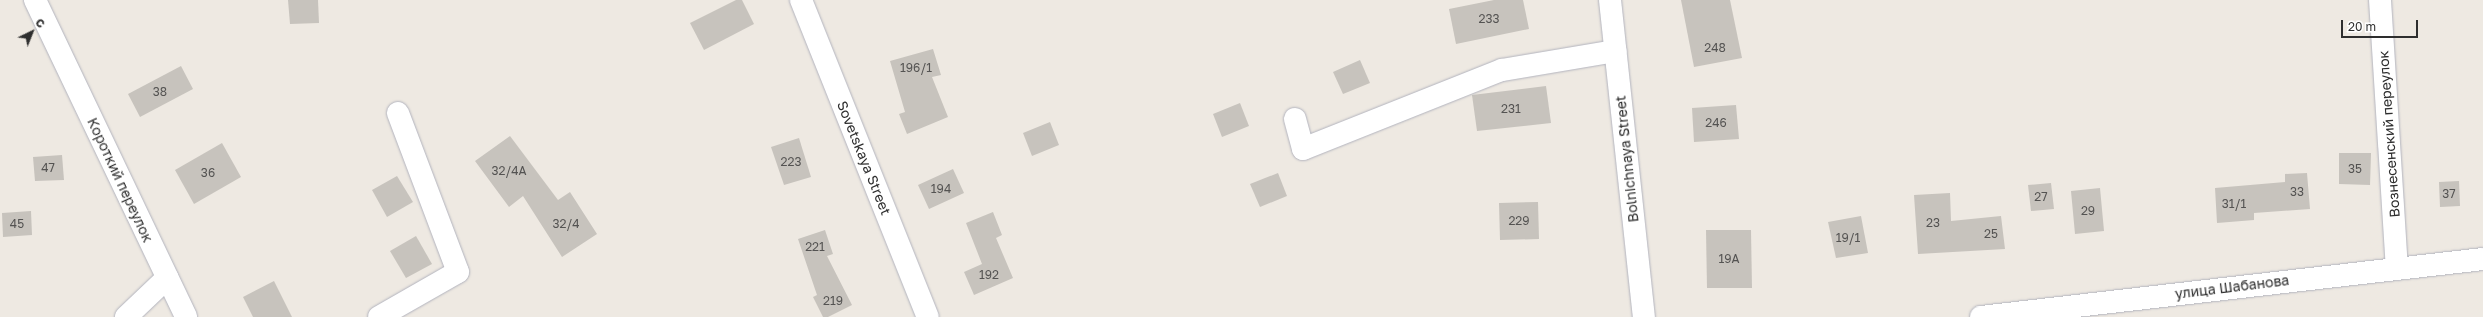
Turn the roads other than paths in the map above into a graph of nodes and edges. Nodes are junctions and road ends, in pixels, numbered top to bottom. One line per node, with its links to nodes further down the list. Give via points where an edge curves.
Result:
1 (35, 0): 10 (street, Короткий переулок)
2 (801, 0): 15 (street, Sovetskaya Street)
3 (1610, 0): 5 (street, Bolnichnaya Street)
4 (2380, 0): 9 (street, Вознесенский переулок)
5 (1615, 51): 7 (street, via 1502,70 1303,149); 16 (street, Bolnichnaya Street)
6 (398, 113): 14 (street, via 458,272)
7 (1295, 119)
8 (2483, 259): 9 (street, улица Шабанова)
9 (2397, 268): 11 (street, улица Шабанова)
10 (167, 278): 12 (street); 13 (street, Короткий переулок)
11 (2067, 312): 17 (street, улица Шабанова)
12 (126, 317)
13 (186, 317)
14 (379, 317)
15 (928, 317)
16 (1644, 317)
17 (1981, 317)

